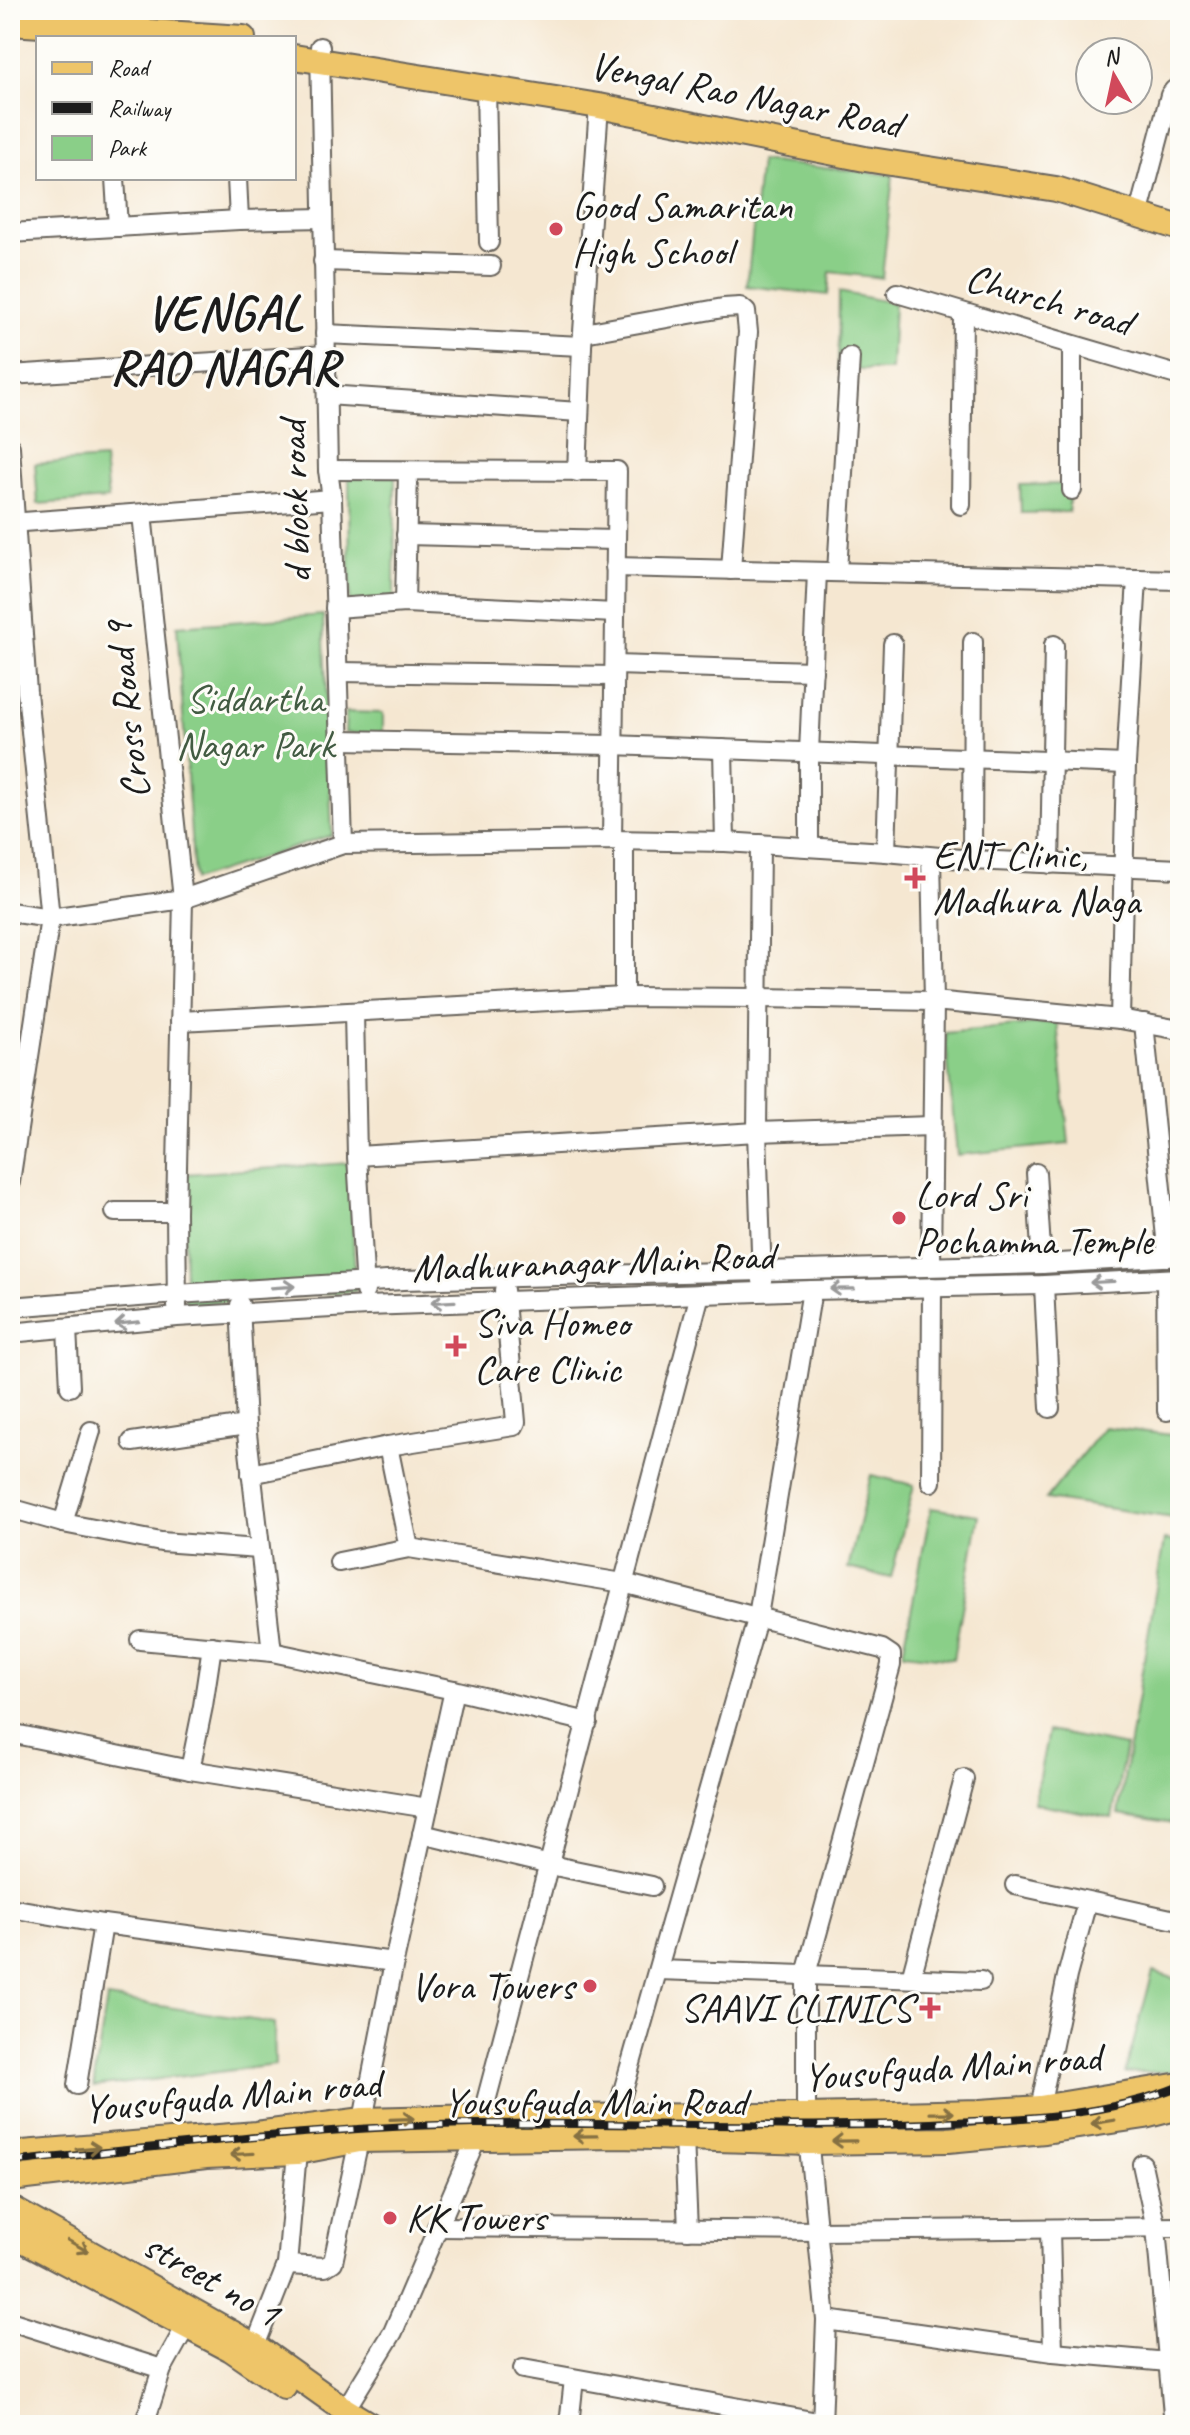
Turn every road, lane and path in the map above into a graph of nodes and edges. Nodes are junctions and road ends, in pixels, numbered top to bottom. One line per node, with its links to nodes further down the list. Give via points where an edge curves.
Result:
1 (10, 23): 3 (main road)
2 (10, 35): 4 (main road)
3 (212, 36)
4 (36, 37)
5 (296, 45): 6 (main road, Vengal Rao Nagar Road)
6 (320, 54): 7 (main road, Vengal Rao Nagar Road); 8 (main road, Vengal Rao Nagar Road); 10 (main road, Vengal Rao Nagar Road); 16 (street, d block road)
7 (296, 57)
8 (486, 86): 10 (main road, Vengal Rao Nagar Road); 21 (street)
9 (1180, 87): 14 (street, via 1170,95)
10 (567, 94): 11 (main road, Vengal Rao Nagar Road)
11 (612, 104): 14 (main road, Vengal Rao Nagar Road); 27 (street)
12 (115, 180): 18 (street)
13 (237, 180): 17 (street)
14 (1140, 209): 15 (main road, Vengal Rao Nagar Road); 19 (main road, Vengal Rao Nagar Road)
15 (1180, 213)
16 (323, 218): 17 (street); 22 (street, d block road)
17 (239, 220): 18 (street)
18 (118, 227): 20 (street)
19 (1180, 228)
20 (10, 233)
21 (489, 242)
22 (323, 261): 23 (street); 26 (street, d block road)
23 (491, 266)
24 (897, 293): 25 (street, Church road)
25 (963, 313): 28 (street, Church road); 41 (street)
26 (325, 334): 27 (street); 29 (street, d block road)
27 (583, 339): 34 (street); 47 (street, via 723,308 746,312)
28 (1072, 346): 32 (street, Church road); 39 (street)
29 (325, 355): 31 (street); 33 (street, d block road)
30 (850, 357): 49 (street)
31 (10, 375)
32 (1180, 376)
33 (327, 395): 34 (street); 36 (street, d block road)
34 (579, 412): 38 (street)
35 (10, 447): 43 (street)
36 (328, 470): 37 (street); 40 (street, d block road)
37 (408, 471): 38 (street); 44 (street)
38 (577, 472): 45 (street, via 617,471)
39 (1072, 490)
40 (332, 499): 42 (street); 53 (street, d block road)
41 (961, 505)
42 (142, 514): 43 (street); 81 (street, Cross Road 9)
43 (13, 523): 61 (street)
44 (406, 535): 45 (street); 52 (street)
45 (615, 540): 46 (street)
46 (615, 567): 47 (street); 54 (street)
47 (731, 570): 48 (street)
48 (817, 572): 49 (street); 59 (street)
49 (837, 572): 50 (street)
50 (1137, 579): 51 (street); 69 (street)
51 (1180, 580)
52 (405, 603): 53 (street); 54 (street)
53 (335, 608): 60 (street, d block road)
54 (615, 613): 58 (street)
55 (973, 642): 67 (street)
56 (893, 644): 66 (street)
57 (1054, 645): 68 (street)
58 (614, 670): 59 (street); 60 (street); 63 (street)
59 (813, 671): 65 (street)
60 (338, 672): 62 (street, d block road)
61 (19, 693): 83 (street)
62 (340, 740): 63 (street); 72 (street, d block road)
63 (612, 745): 64 (street); 70 (street)
64 (723, 749): 65 (street); 71 (street)
65 (809, 752): 66 (street); 74 (street)
66 (891, 754): 67 (street); 75 (street)
67 (973, 758): 68 (street); 77 (street)
68 (1051, 761): 69 (street); 78 (street)
69 (1126, 764): 79 (street)
70 (618, 841): 71 (street); 72 (street); 84 (street)
71 (725, 842): 73 (street)
72 (343, 844): 81 (street)
73 (760, 844): 74 (street); 85 (street)
74 (809, 847): 75 (street)
75 (886, 852): 76 (street)
76 (931, 857): 77 (street); 86 (street)
77 (972, 860): 78 (street)
78 (1050, 864): 79 (street)
79 (1125, 867): 80 (street); 88 (street)
80 (1180, 869)
81 (183, 899): 83 (street); 89 (street, Cross Road 9)
82 (10, 912): 83 (street)
83 (50, 918): 96 (street)
84 (624, 997): 85 (street); 87 (street)
85 (759, 998): 86 (street); 93 (street)
86 (934, 1001): 88 (street); 92 (street)
87 (354, 1012): 89 (street); 94 (street)
88 (1120, 1019): 90 (street)
89 (180, 1021): 98 (street, Cross Road 9)
90 (1144, 1023): 91 (street); 99 (street)
91 (1180, 1030)
92 (931, 1126): 93 (street); 101 (street)
93 (757, 1132): 94 (street); 102 (street)
94 (357, 1156): 105 (street)
95 (1036, 1173): 100 (street)
96 (10, 1182)
97 (115, 1212): 98 (street)
98 (176, 1212): 111 (street, Cross Road 9)
99 (1174, 1257): 100 (street, Madhuranagar Main Road)
100 (1042, 1264): 101 (street, Madhuranagar Main Road)
101 (931, 1266): 102 (street, Madhuranagar Main Road)
102 (762, 1270): 103 (street, Madhuranagar Main Road); 110 (street)
103 (504, 1277): 105 (street, Madhuranagar Main Road); 113 (street)
104 (1173, 1278): 106 (street, Madhuranagar Main Road, one-way to 106); 122 (street)
105 (365, 1282): 108 (street, Madhuranagar Main Road, one-way to 105); 114 (street)
106 (1044, 1285): 107 (street, Madhuranagar Main Road); 121 (street)
107 (932, 1287): 109 (street, Madhuranagar Main Road, one-way to 109); 128 (street)
108 (241, 1290): 111 (street, Madhuranagar Main Road); 116 (street)
109 (812, 1290): 110 (street, Madhuranagar Main Road); 135 (street)
110 (762, 1293): 112 (street, Madhuranagar Main Road)
111 (177, 1294): 115 (street, Madhuranagar Main Road); 117 (street, Cross Road 9)
112 (700, 1294): 113 (street, Madhuranagar Main Road); 134 (street)
113 (505, 1299): 114 (street, Madhuranagar Main Road, one-way to 114); 126 (street, via 514,1426)
114 (367, 1306): 116 (street, Madhuranagar Main Road)
115 (10, 1307)
116 (239, 1313): 117 (street, Madhuranagar Main Road); 123 (street)
117 (177, 1317): 118 (street, Madhuranagar Main Road, one-way to 118)
118 (67, 1329): 119 (street, Madhuranagar Main Road); 120 (street)
119 (10, 1333)
120 (70, 1387)
121 (1050, 1408)
122 (1167, 1411)
123 (246, 1425): 125 (street); 127 (street)
124 (91, 1431): 130 (street)
125 (132, 1442)
126 (388, 1446): 127 (street); 131 (street)
127 (251, 1474): 132 (street)
128 (931, 1482)
129 (10, 1508): 130 (street)
130 (63, 1523): 132 (street, via 161,1542)
131 (409, 1548): 133 (street); 134 (street)
132 (259, 1549): 138 (street)
133 (339, 1562)
134 (623, 1583): 135 (street); 140 (street)
135 (758, 1616): 154 (street); 155 (street, via 891,1655)
136 (140, 1640): 137 (street)
137 (212, 1646): 138 (street); 142 (street)
138 (272, 1652): 139 (street)
139 (454, 1690): 140 (street); 144 (street)
140 (588, 1722): 146 (street)
141 (10, 1733): 142 (street)
142 (190, 1770): 144 (street)
143 (964, 1779): 156 (street)
144 (428, 1808): 145 (street)
145 (422, 1834): 146 (street); 153 (street)
146 (550, 1865): 148 (street); 164 (street)
147 (1015, 1885): 149 (street)
148 (652, 1886)
149 (1087, 1902): 151 (street); 161 (street)
150 (10, 1908): 152 (street)
151 (1180, 1921)
152 (103, 1924): 153 (street); 158 (street)
153 (394, 1962): 165 (street)
154 (658, 1970): 155 (street); 162 (street)
155 (806, 1974): 156 (street); 163 (street)
156 (911, 1978): 157 (street)
157 (981, 1981)
158 (77, 2085)
159 (1180, 2085): 161 (main road, Yousufguda Main road)
160 (1180, 2107): 167 (main road, Yousufguda Main Road, one-way to 167, via 948,2140)
161 (1040, 2108): 163 (main road, Yousufguda Main road, one-way to 161)
162 (616, 2116): 163 (main road, Yousufguda Main road); 164 (main road, Yousufguda Main road)
163 (806, 2116): 167 (street)
164 (478, 2128): 165 (main road, Yousufguda Main Road); 166 (main road, Yousufguda Main Road, one-way to 164); 173 (street)
165 (361, 2130): 168 (main road, Yousufguda Main Road); 169 (main road, Yousufguda Main road, one-way to 165); 180 (street, via 333,2262 325,2267)
166 (684, 2138): 167 (main road, Yousufguda Main Road); 177 (street)
167 (809, 2142): 178 (street)
168 (297, 2152): 171 (main road, Yousufguda Main Road, one-way to 171, via 206,2156); 180 (street)
169 (10, 2154)
170 (1142, 2164): 175 (street)
171 (10, 2179)
172 (10, 2208): 184 (main road, street no 1, one-way to 184)
173 (437, 2227): 177 (street); 191 (street, via 393,2332)
174 (1180, 2227): 175 (street)
175 (1156, 2228): 176 (street); 187 (street)
176 (1050, 2229): 178 (street); 186 (street)
177 (688, 2230): 178 (street)
178 (817, 2231): 181 (street)
179 (10, 2233): 183 (main road, street no 1)
180 (287, 2265): 185 (street)
181 (826, 2320): 186 (street); 192 (street)
182 (10, 2321): 188 (street)
183 (186, 2326): 184 (main road, street no 1); 188 (street)
184 (214, 2332): 185 (main road, street no 1); 191 (main road, street no 1, via 230,2349)
185 (255, 2346): 191 (main road, street no 1)
186 (1053, 2352): 187 (street)
187 (1174, 2363): 196 (street)
188 (162, 2369): 193 (street)
189 (523, 2369): 190 (street)
190 (574, 2379): 192 (street); 195 (street)
191 (341, 2421): 194 (main road, street no 1)
192 (822, 2424)
193 (144, 2425)
194 (370, 2425)
195 (569, 2425)
196 (1174, 2425)

